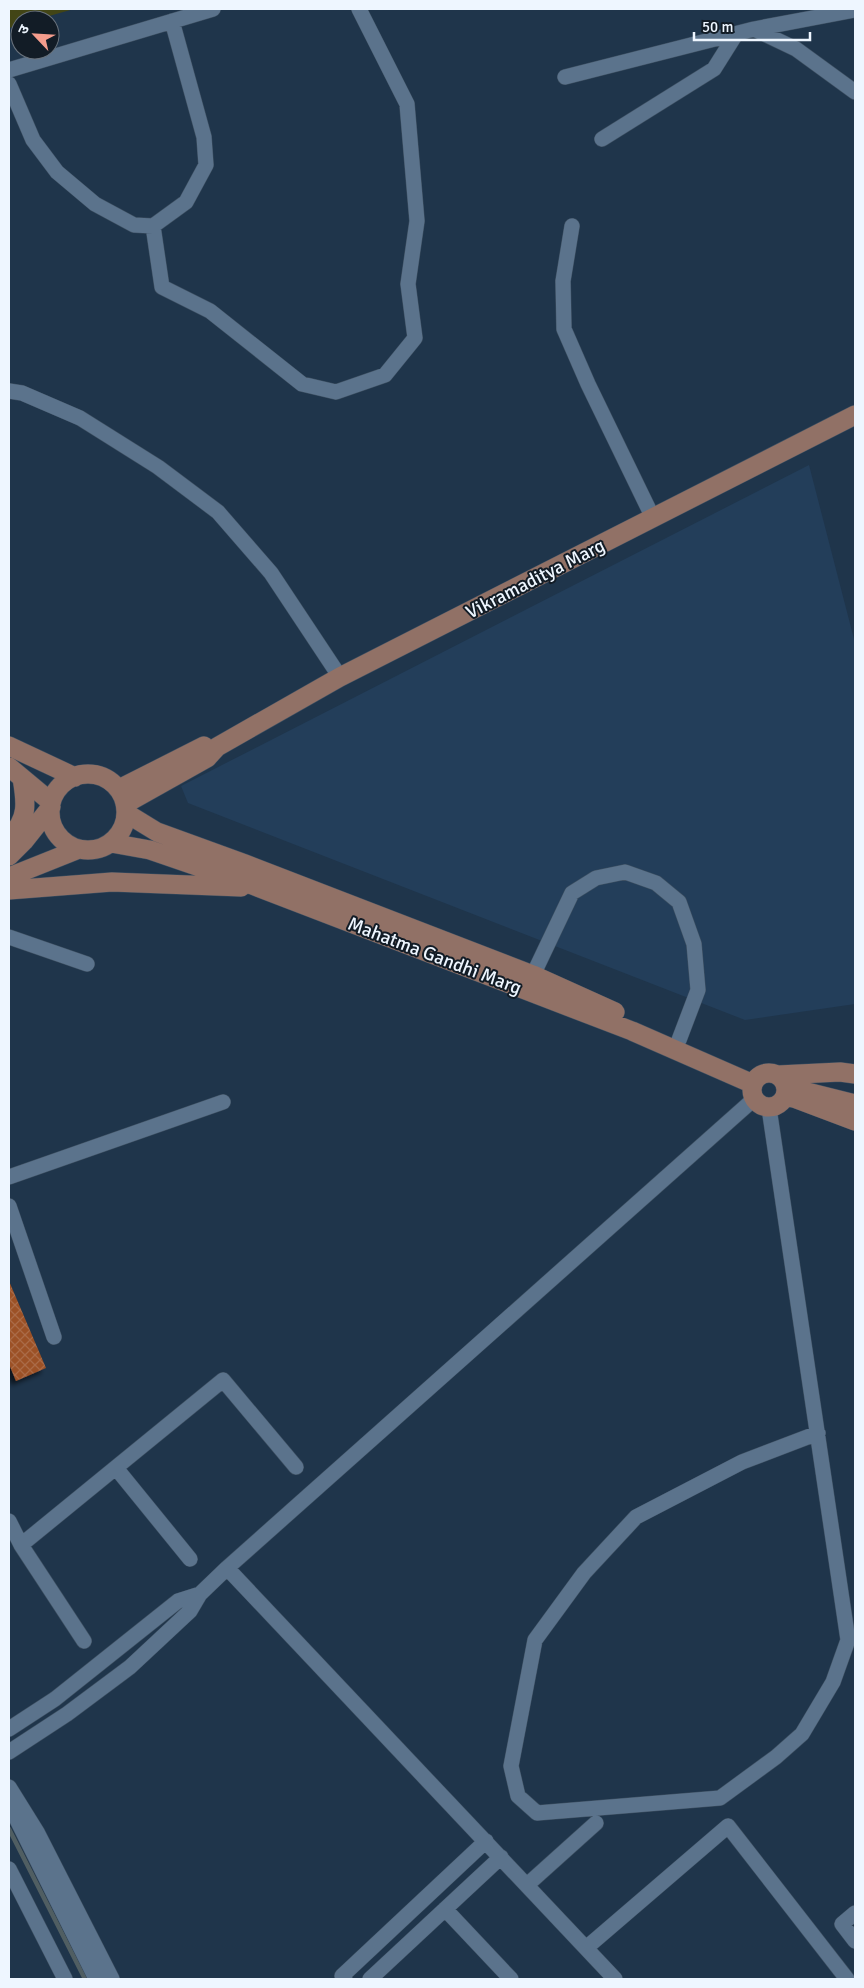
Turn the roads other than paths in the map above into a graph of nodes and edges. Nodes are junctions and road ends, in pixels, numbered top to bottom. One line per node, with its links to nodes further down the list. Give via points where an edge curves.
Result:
1 (213, 9): 4 (street)
2 (360, 9): 12 (street, via 407,104 417,221 408,284 415,338 385,375 336,392 302,384 210,311 162,288)
3 (855, 10): 5 (street)
4 (172, 21): 7 (street); 12 (street, via 204,137 206,165 186,202)
5 (754, 29): 6 (street); 10 (street, via 796,49)
6 (736, 34): 8 (street); 11 (street, via 714,69)
7 (9, 70)
8 (565, 77)
9 (9, 84): 12 (street, via 33,140 57,172 94,204 134,225)
10 (855, 92)
11 (602, 139)
12 (153, 226)
13 (572, 226): 16 (street, via 563,281 564,329)
14 (9, 391): 17 (street, via 22,393 80,418 158,467 218,512 271,573)
15 (855, 415): 16 (main road, Vikramaditya Marg)
16 (653, 518): 17 (main road, Vikramaditya Marg)
17 (340, 677): 21 (main road, Vikramaditya Marg, via 217,747 204,746)
18 (9, 746): 20 (main road)
19 (15, 772): 22 (main road); 23 (main road, via 26,802 23,820)
20 (75, 777): 21 (main road, via 97,774 111,781); 22 (main road, via 58,789)
21 (123, 802): 24 (main road, via 125,822); 32 (main road, Mahatma Gandhi Marg, via 157,832)
22 (51, 805): 25 (main road, via 50,817 56,833); 26 (main road)
23 (9, 837)
24 (111, 843): 25 (main road, via 94,850); 28 (main road, Mahatma Gandhi Marg, via 150,850)
25 (80, 849): 27 (main road)
26 (9, 856)
27 (9, 877)
28 (252, 885): 29 (main road, via 237,888 112,882); 37 (main road, Mahatma Gandhi Marg, via 632,1030)
29 (9, 890)
30 (9, 937): 31 (street)
31 (87, 964)
32 (533, 975): 33 (main road, Mahatma Gandhi Marg); 33 (street, via 572,893 596,878 625,872 656,883 679,902 694,944 698,990)
33 (679, 1040): 37 (main road, Mahatma Gandhi Marg)
34 (855, 1059): 35 (main road)
35 (848, 1073): 36 (main road)
36 (783, 1086): 37 (main road, via 767,1073); 37 (main road, via 780,1104); 39 (main road); 40 (main road)
37 (758, 1092): 44 (street); 50 (street)
38 (223, 1102): 41 (street)
39 (855, 1104)
40 (855, 1121)
41 (9, 1177)
42 (9, 1206): 43 (street)
43 (54, 1337)
44 (818, 1434): 53 (street); 53 (street, via 742,1462 636,1518 584,1573 534,1640 511,1766 518,1796 538,1813 720,1798 802,1734)
45 (296, 1467): 46 (street, via 223,1380)
46 (116, 1468): 48 (street); 49 (street)
47 (9, 1521): 48 (street)
48 (21, 1545): 52 (street)
49 (190, 1559)
50 (227, 1568): 51 (street); 61 (street)
51 (200, 1594): 54 (street, via 178,1601); 55 (street, via 190,1611 130,1666)
52 (84, 1641)
53 (852, 1645)
54 (55, 1699): 55 (street); 56 (street)
55 (67, 1714): 57 (street)
56 (9, 1729)
57 (9, 1752)
58 (9, 1787): 71 (street, via 37,1832)
59 (9, 1804): 70 (street)
60 (596, 1823): 64 (street)
61 (486, 1840): 62 (street); 72 (street, via 342,1976)
62 (501, 1857): 64 (street); 65 (street)
63 (9, 1869): 69 (street)
64 (527, 1885): 68 (street)
65 (445, 1909): 73 (street); 74 (street)
66 (855, 1913): 67 (street, via 842,1924)
67 (855, 1941)
68 (586, 1948): 75 (street); 76 (street, via 728,1826)
69 (65, 1979)
70 (96, 1979)
71 (112, 1979)
72 (345, 1979)
73 (370, 1979)
74 (511, 1979)
75 (615, 1979)
76 (847, 1979)

